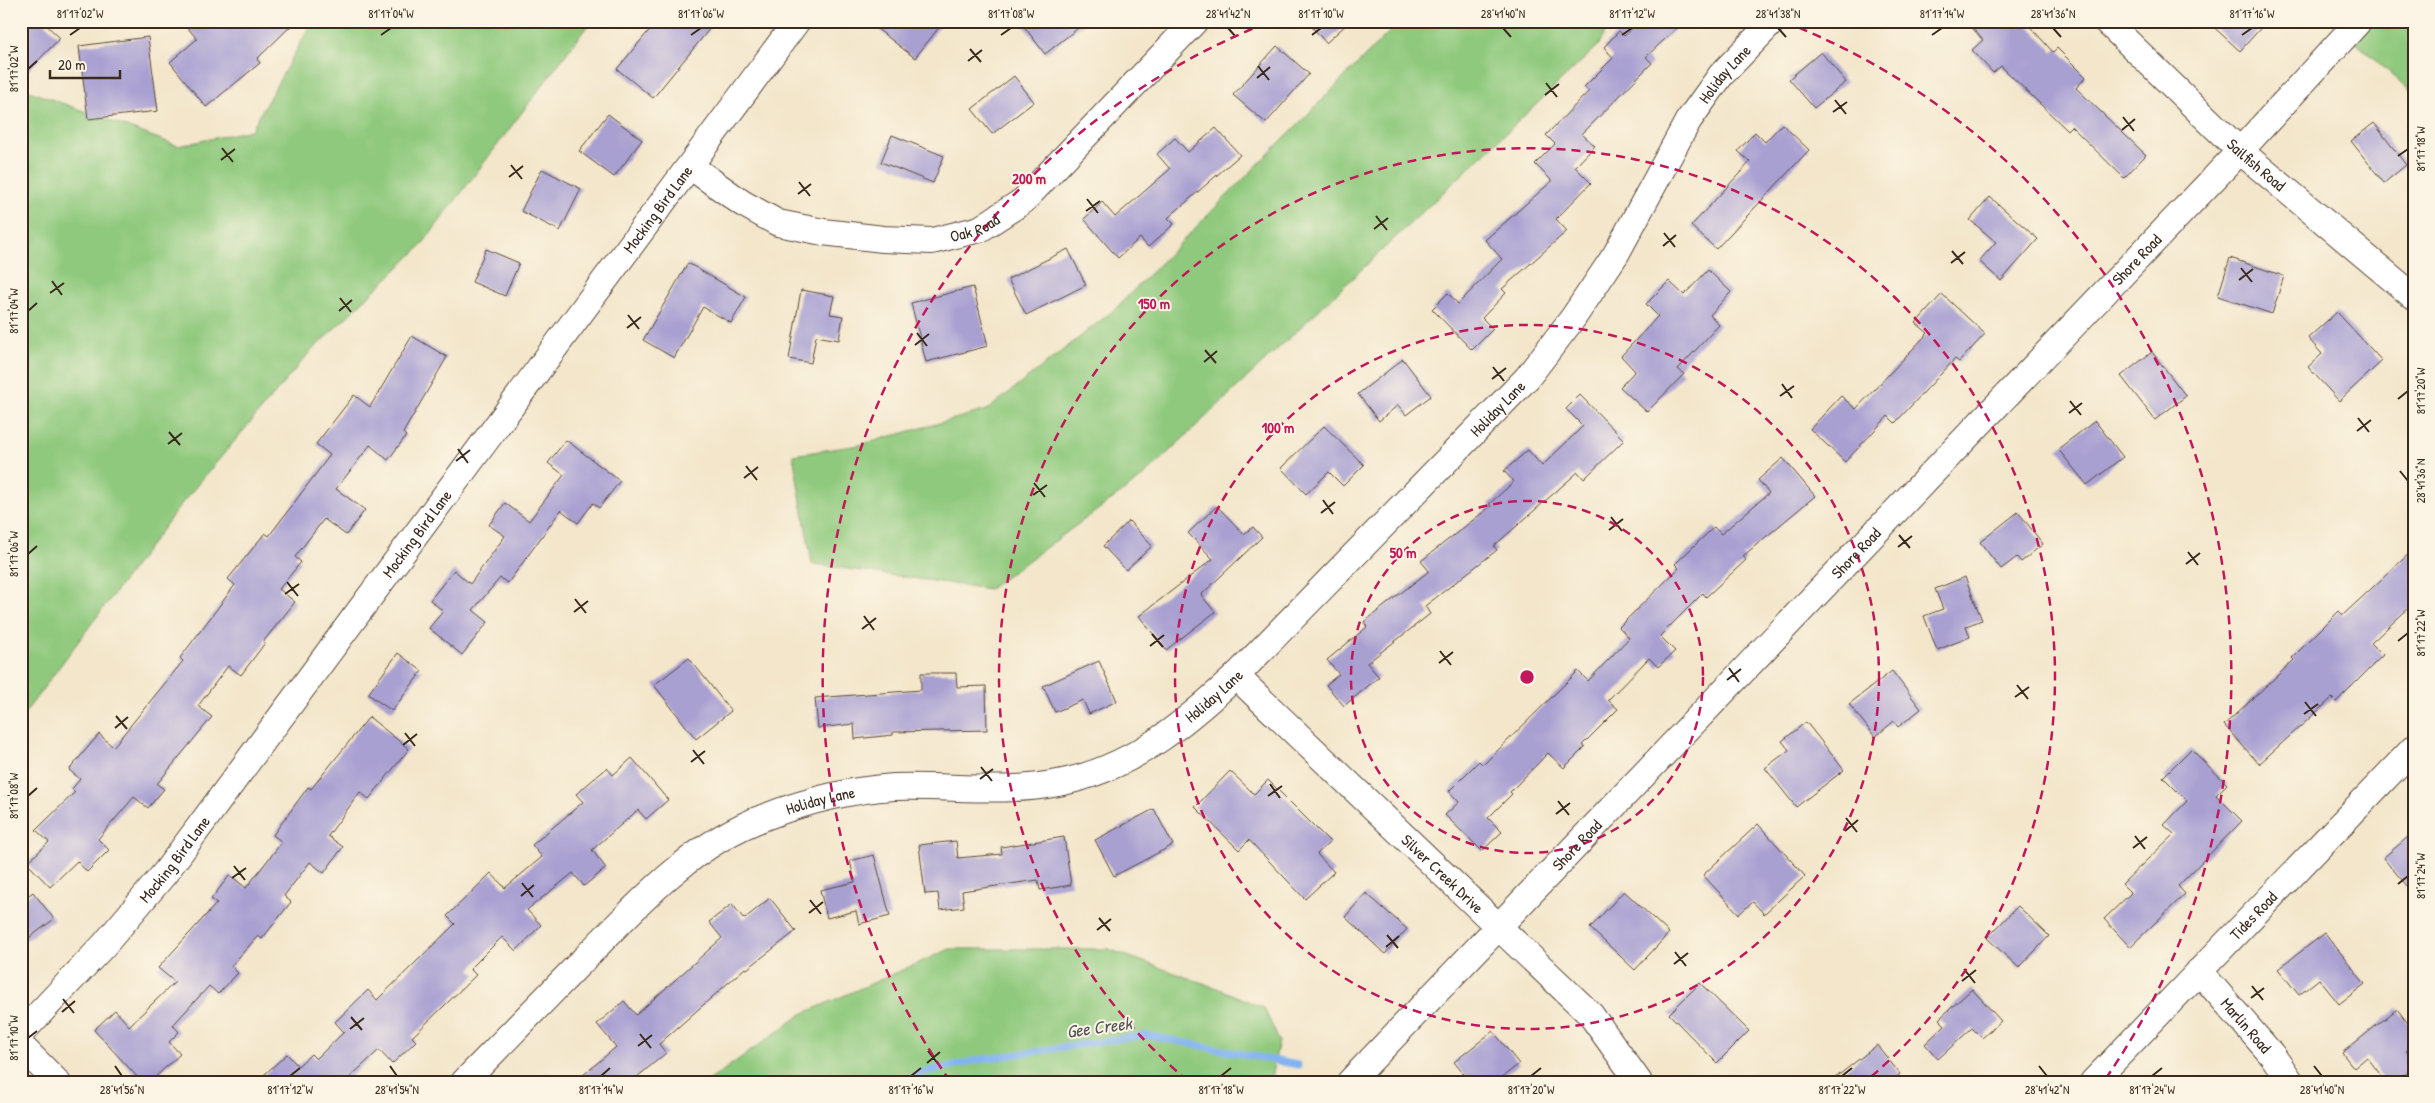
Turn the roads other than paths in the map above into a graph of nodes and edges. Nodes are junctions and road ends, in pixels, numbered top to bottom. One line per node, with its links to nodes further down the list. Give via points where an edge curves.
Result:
1 (797, 21): 7 (street, Mocking Bird Lane)
2 (1195, 21): 7 (street, Oak Road, via 1023,202 980,229 932,241 823,232 778,223 742,203)
3 (1773, 21): 9 (street, Holiday Lane, via 1722,75 1688,121 1616,254 1527,378)
4 (2106, 21): 6 (street, Sailfish Road)
5 (2359, 21): 6 (street, Shore Road)
6 (2240, 151): 8 (street, Sailfish Road); 11 (street, Shore Road)
7 (690, 166): 13 (street, Mocking Bird Lane, via 165,873 104,945)
8 (2414, 297)
9 (1236, 676): 11 (street, Silver Creek Drive); 16 (street, Holiday Lane, via 1190,719 1151,746 1101,770 1059,783 1020,788 893,788 822,798 762,818 712,844 653,888)
10 (2414, 748): 12 (street, Tides Road)
11 (1498, 926): 17 (street, Shore Road); 18 (street, Silver Creek Drive, via 1591,1015)
12 (2199, 971): 19 (street, Tides Road); 20 (street, Marlin Road, via 2272,1055)
13 (21, 1033)
14 (21, 1046): 15 (street)
15 (57, 1082)
16 (464, 1082)
17 (1350, 1082)
18 (1639, 1082)
19 (2093, 1082)
20 (2291, 1082)

